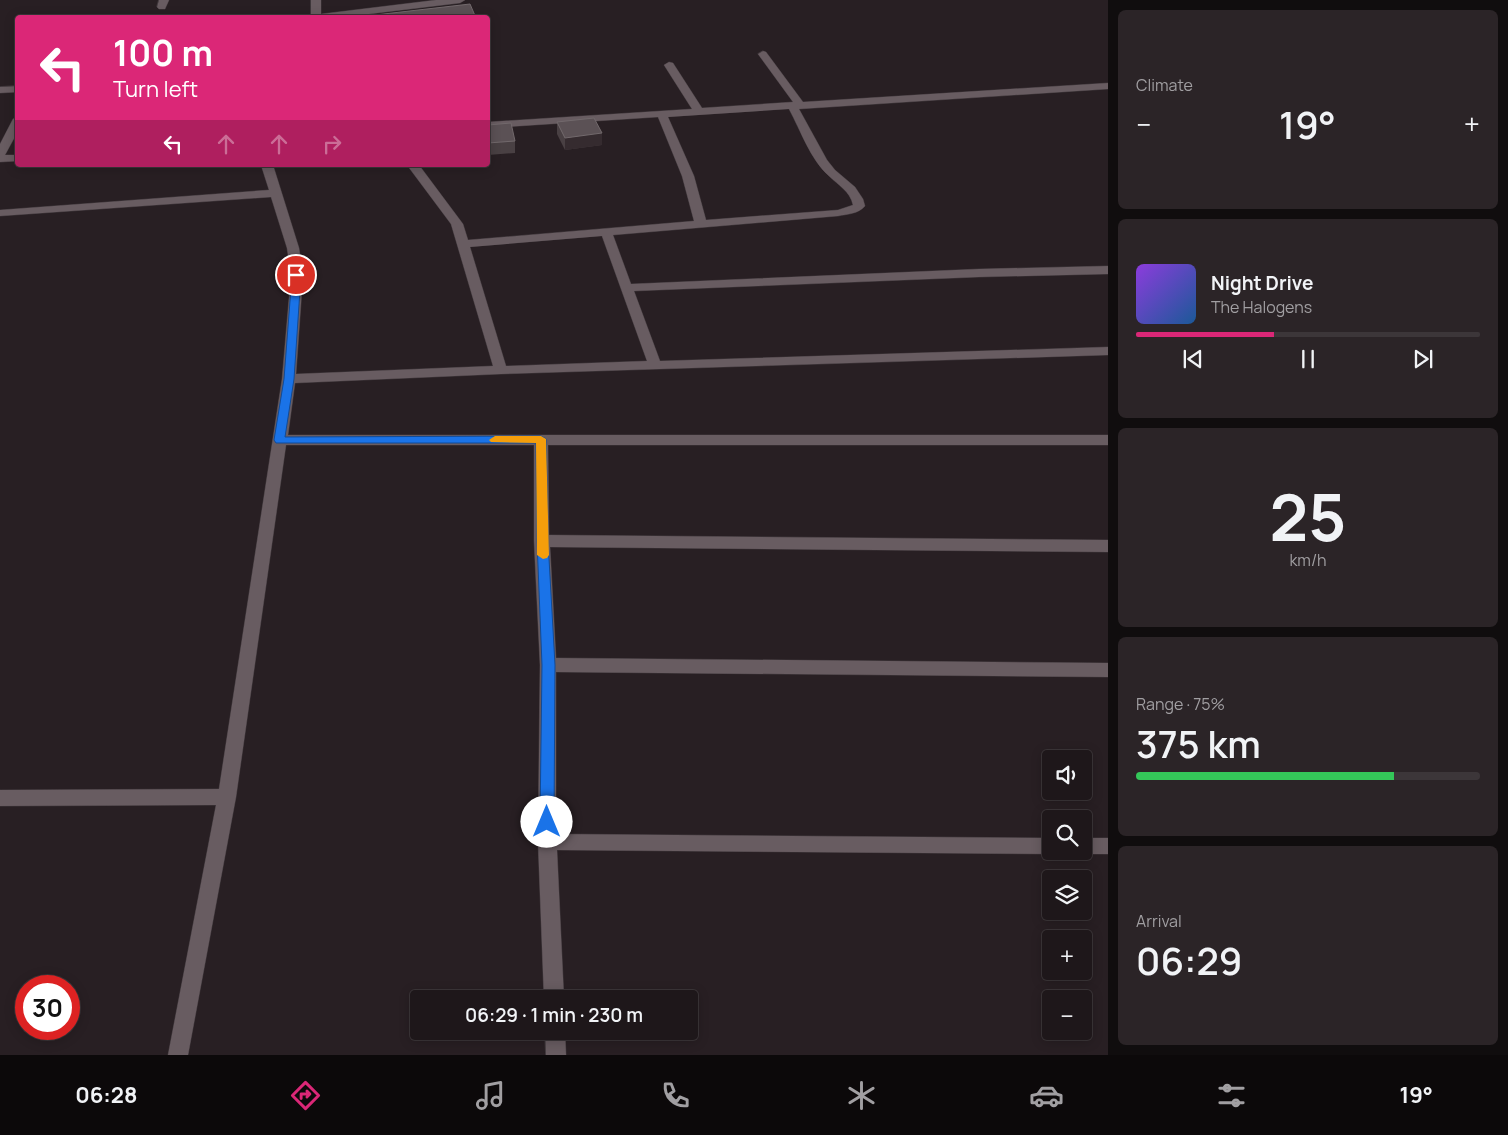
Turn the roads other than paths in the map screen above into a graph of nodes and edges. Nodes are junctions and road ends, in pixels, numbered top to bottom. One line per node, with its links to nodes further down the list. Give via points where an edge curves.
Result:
1 (316, 0): 4 (street)
2 (460, 0): 3 (street)
3 (434, 1): 5 (street)
4 (316, 15)
5 (331, 15)
6 (763, 54): 11 (street)
7 (669, 65): 12 (street)
8 (1108, 86): 11 (street)
9 (15, 89): 10 (street)
10 (0, 90)
11 (796, 105): 12 (street); 23 (street, via 826,167 849,187 859,206 838,213)
12 (698, 111): 13 (street)
13 (661, 113): 15 (street); 23 (street, via 688,176)
14 (15, 125): 16 (street)
15 (490, 125)
16 (0, 155)
17 (15, 158): 18 (street)
18 (0, 159)
19 (268, 167): 21 (street)
20 (414, 167): 25 (street, via 457,224)
21 (277, 193): 22 (street); 31 (street, via 293,248 296,275)
22 (0, 213)
23 (701, 224): 24 (street)
24 (606, 232): 25 (street); 27 (street)
25 (464, 244): 30 (street)
26 (1108, 270): 27 (street)
27 (626, 288): 29 (street)
28 (1108, 351): 29 (street)
29 (655, 364): 30 (street)
30 (501, 370): 31 (street)
31 (289, 379): 33 (street)
32 (541, 439): 33 (street); 34 (street); 35 (street)
33 (280, 440): 39 (street)
34 (1108, 440)
35 (542, 541): 36 (street); 37 (street)
36 (1108, 546)
37 (548, 665): 38 (street); 41 (street)
38 (1108, 670)
39 (227, 797): 40 (street); 47 (street)
40 (0, 798)
41 (547, 842): 42 (street); 45 (street)
42 (1042, 846)
43 (1092, 846): 44 (street)
44 (1108, 846)
45 (554, 990)
46 (555, 1040): 48 (street)
47 (178, 1055)
48 (556, 1055)

